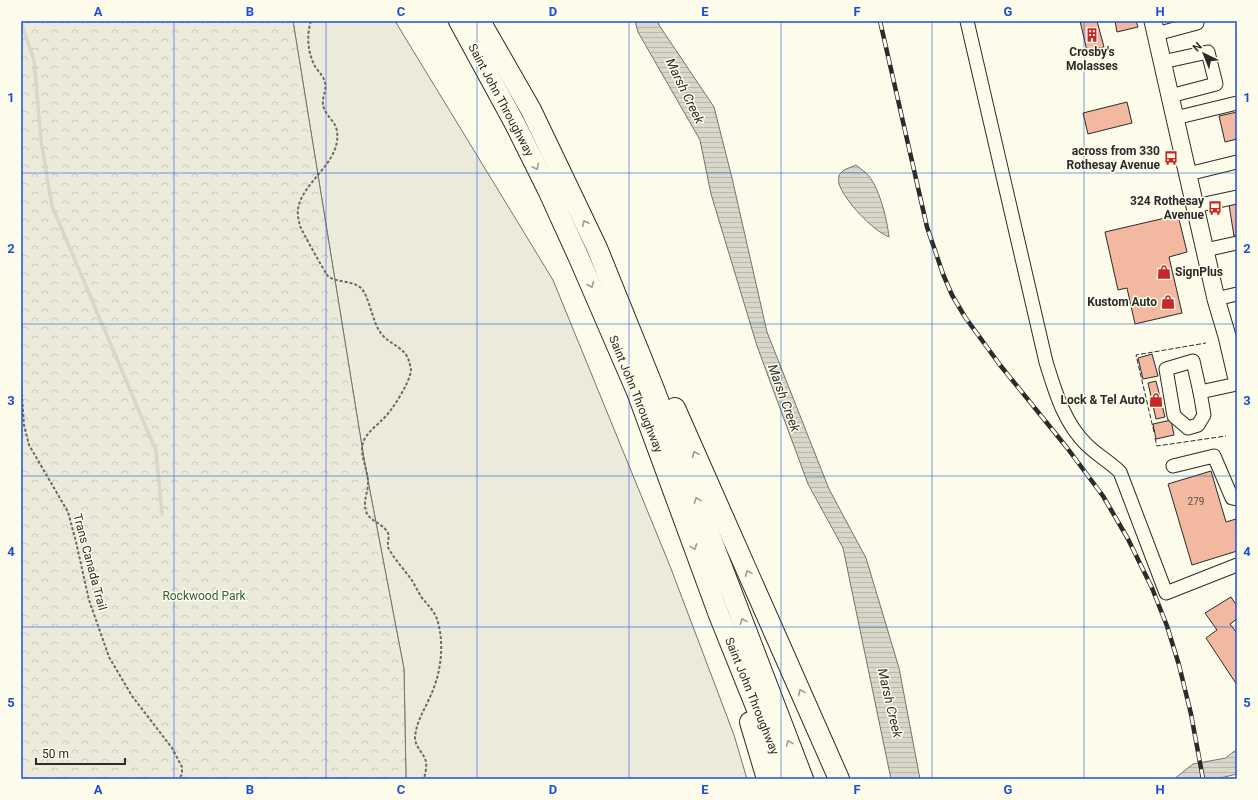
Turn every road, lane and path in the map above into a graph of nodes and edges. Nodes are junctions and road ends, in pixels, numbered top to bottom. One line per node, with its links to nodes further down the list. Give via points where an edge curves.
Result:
1 (311, 21): 31 (path, via 308,40 310,53 324,78 326,85 322,104 334,123 337,134 334,149 324,170 306,190 300,202 300,226 328,276 358,285 364,291 378,329 383,337 399,347 408,358 411,370 403,392 384,419 373,428 361,449 368,482 366,513 371,520 387,530 388,546 430,606 437,618 440,633 441,655 437,677 420,716 415,739 426,762)
2 (459, 21): 29 (highway, Saint John Throughway, one-way to 29, via 548,190 579,258 637,392)
3 (480, 21): 16 (highway, Saint John Throughway, one-way to 3, via 531,110)
4 (967, 21): 28 (lane, via 1046,362 1061,406 1073,429 1088,447 1120,472 1166,593)
5 (1196, 21): 6 (lane, via 1197,23)
6 (1154, 28): 7 (main road)
7 (1162, 62): 8 (main road); 8 (lane, via 1208,52 1216,84)
8 (1170, 96): 10 (main road)
9 (1237, 103): 10 (lane)
10 (1175, 118): 12 (main road)
11 (1237, 162): 12 (lane)
12 (1188, 174): 14 (main road)
13 (1237, 197): 14 (lane)
14 (1195, 206): 18 (main road)
15 (1237, 243): 18 (lane)
16 (597, 248): 34 (highway, Saint John Throughway, one-way to 16, via 652,384); 35 (highway, one-way to 16, via 662,379)
17 (1237, 252): 18 (lane)
18 (1206, 254): 20 (main road)
19 (1237, 294): 20 (lane)
20 (1216, 299): 21 (main road)
21 (1232, 336): 22 (main road)
22 (1237, 379)
23 (21, 384): 30 (path, Trans Canada Trail, via 24,425 29,445 68,512 89,600 109,657 132,696 172,748 182,767)
24 (1237, 384): 25 (lane)
25 (1200, 392): 25 (lane, via 1193,361 1166,369 1174,416 1188,428 1198,425 1204,415)
26 (1173, 466): 27 (lane, via 1214,456 1232,498)
27 (1237, 499)
28 (1237, 565)
29 (719, 615): 32 (highway); 33 (highway, Saint John Throughway)
30 (179, 779)
31 (424, 779)
32 (767, 779)
33 (785, 779)
34 (803, 779)
35 (839, 779)

